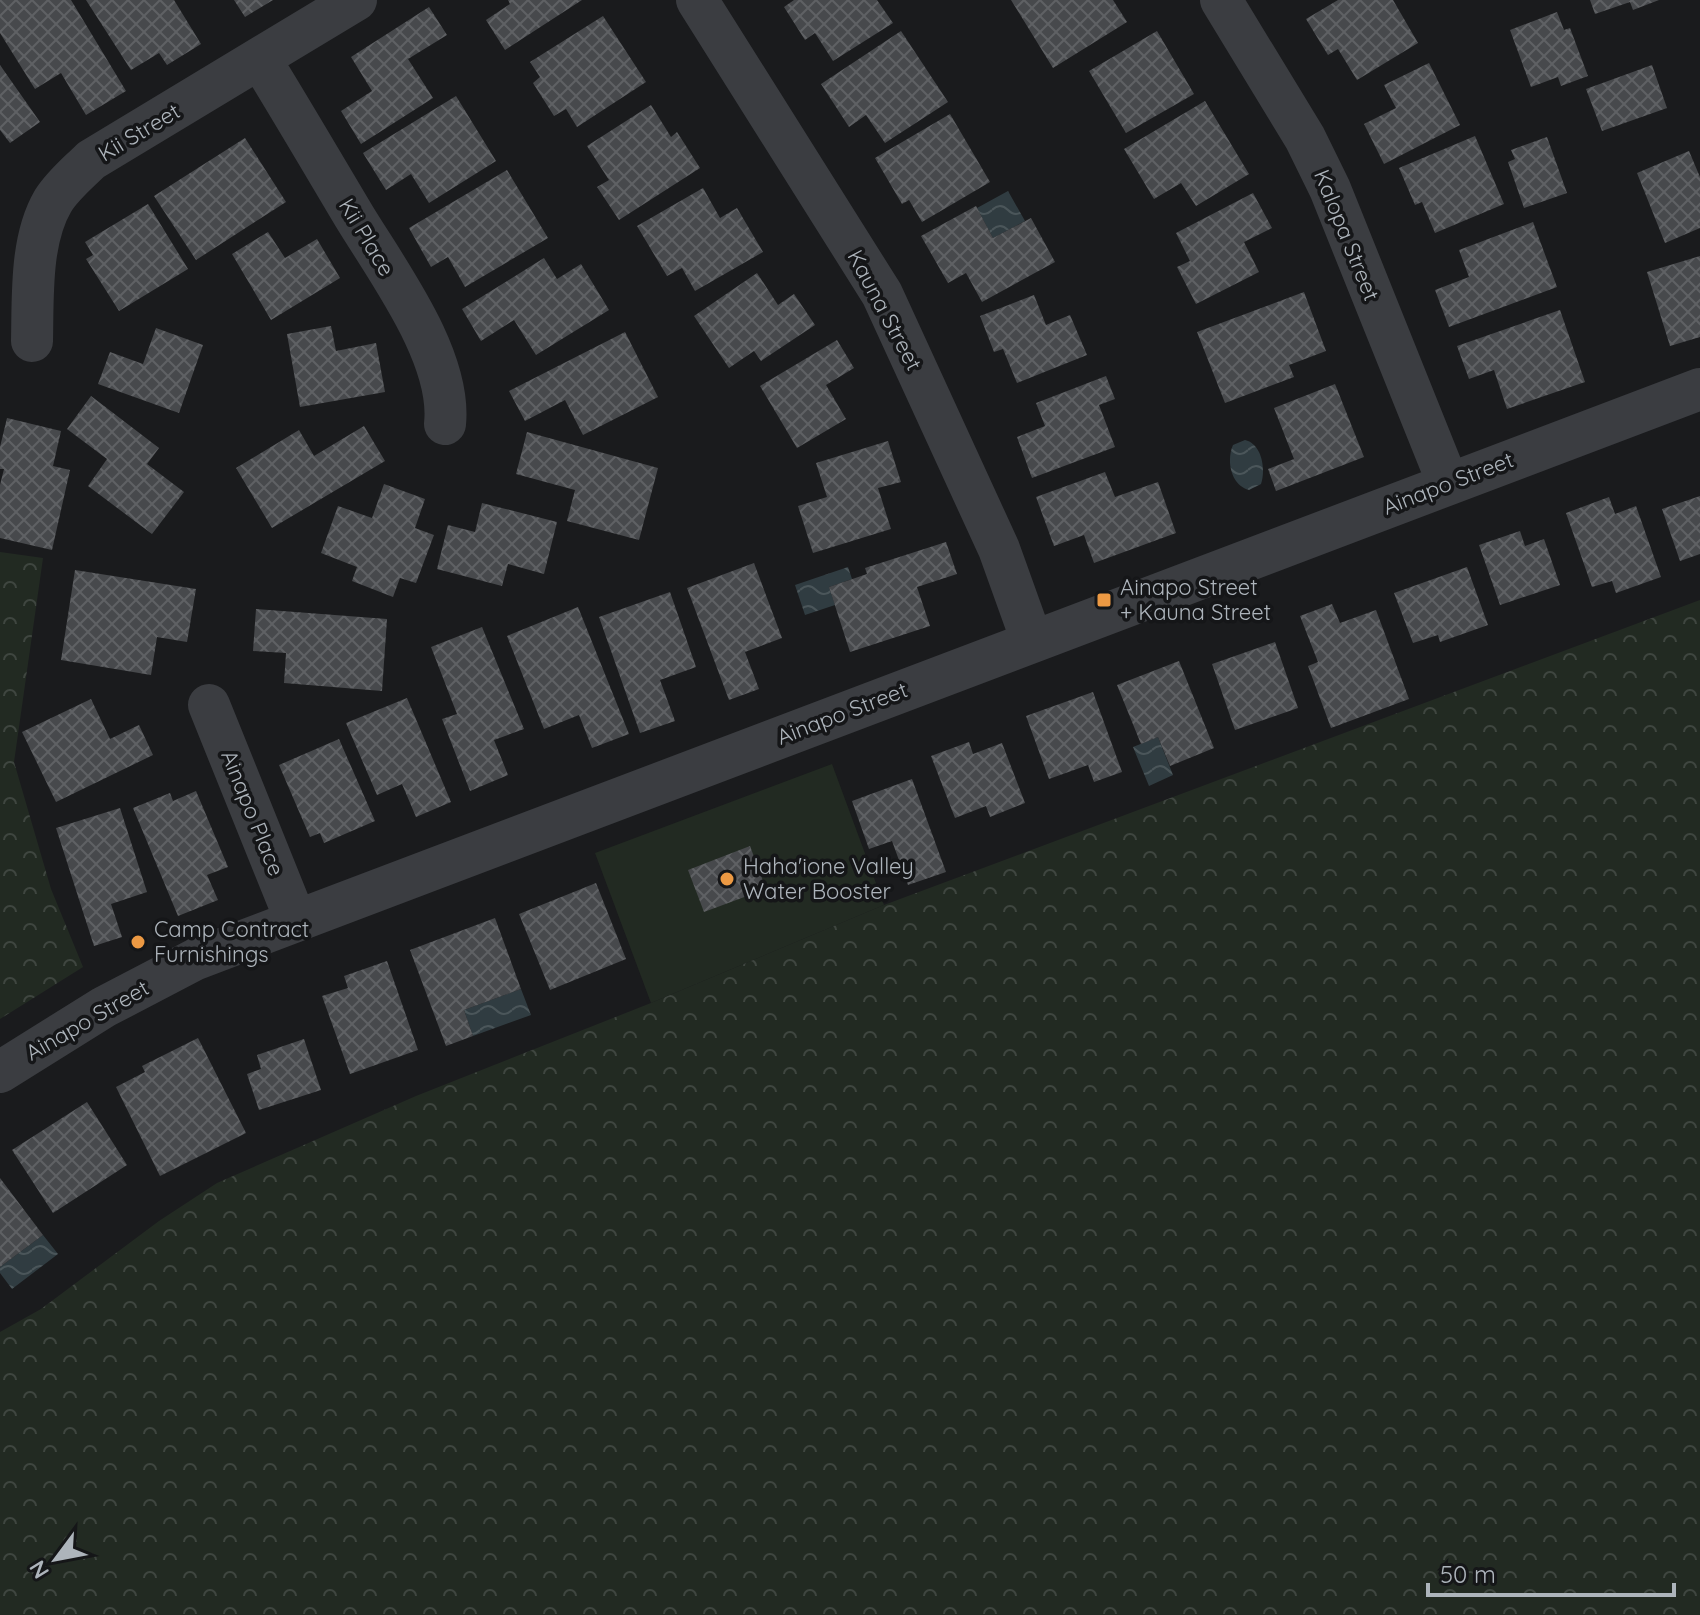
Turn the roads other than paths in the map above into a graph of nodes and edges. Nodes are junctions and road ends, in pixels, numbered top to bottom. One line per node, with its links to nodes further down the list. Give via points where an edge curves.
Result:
1 (356, 0): 4 (street, Kii Street)
2 (697, 0): 9 (street, Kauna Street, via 882,294 999,549)
3 (1221, 0): 8 (street, Kalopa Street, via 1330,189)
4 (260, 59): 5 (street, Kii Street, via 91,160 54,200 37,256); 7 (street, Kii Place, via 425,335 445,395)
5 (32, 341)
6 (1700, 389): 8 (street, Ainapo Street)
7 (445, 424)
8 (1448, 483): 9 (street, Ainapo Street)
9 (1032, 641): 11 (street, Ainapo Street)
10 (209, 705): 11 (street, Ainapo Place)
11 (296, 921): 12 (street, Ainapo Street, via 196,959 104,1007)
12 (0, 1072)

